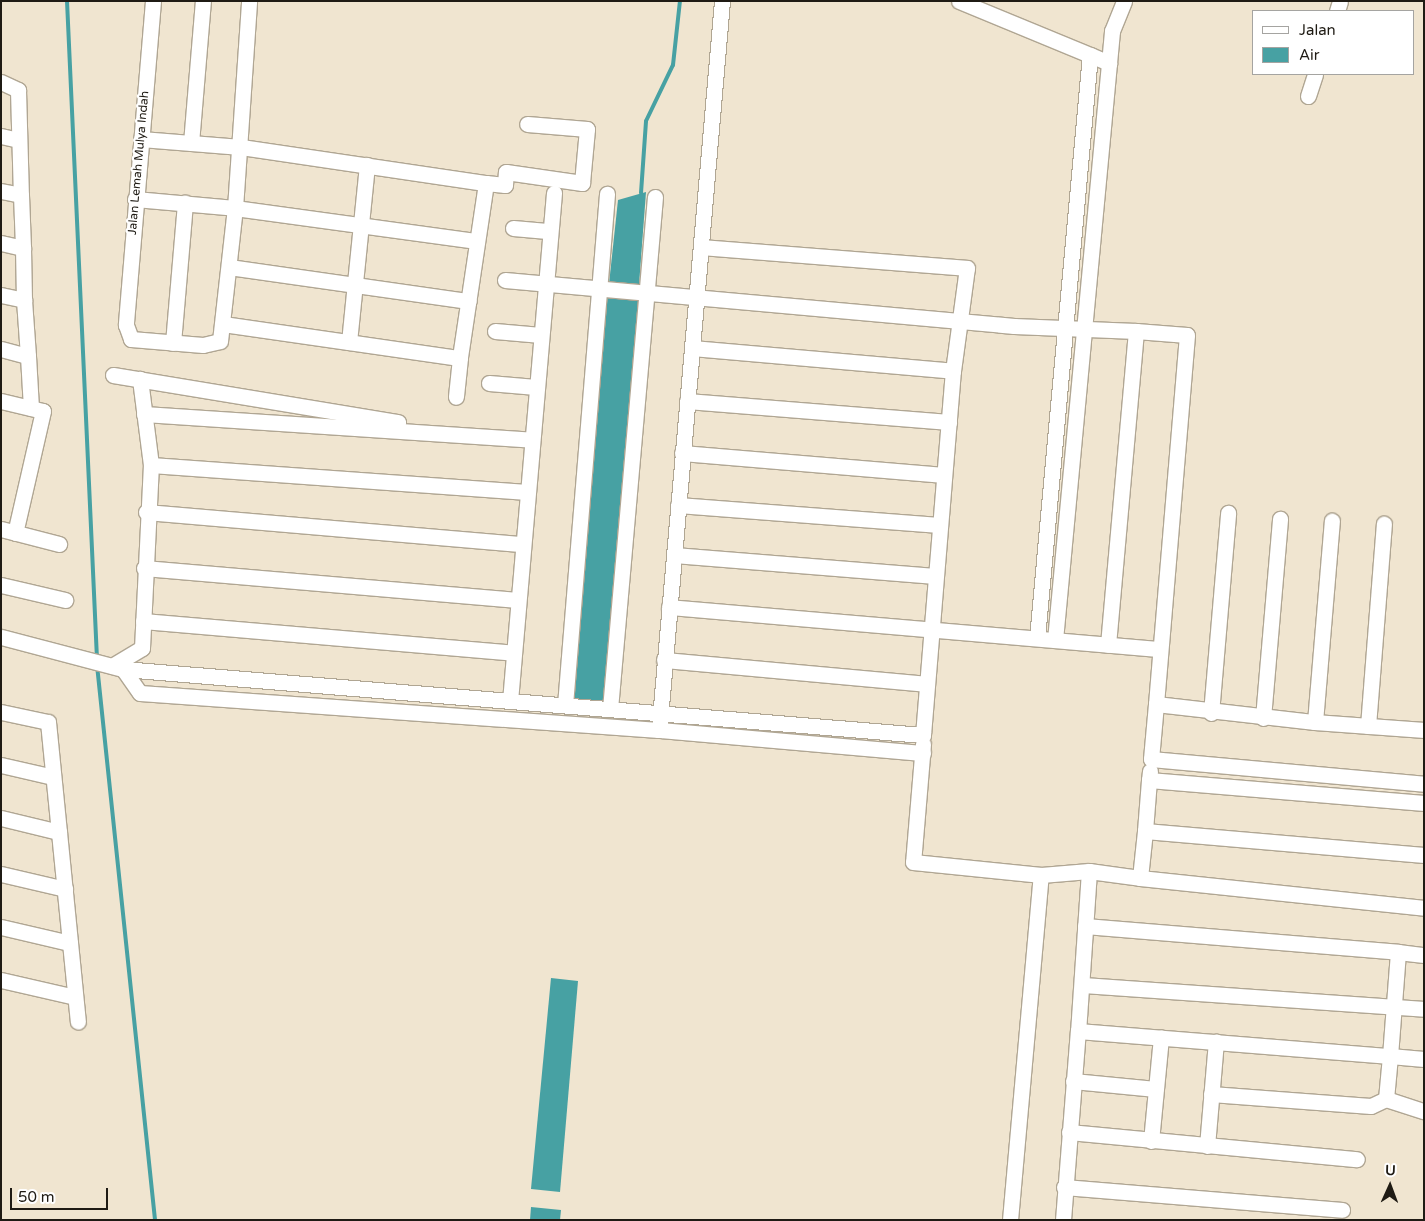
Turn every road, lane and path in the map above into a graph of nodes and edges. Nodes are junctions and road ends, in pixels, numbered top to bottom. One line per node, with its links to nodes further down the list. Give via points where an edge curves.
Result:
1 (154, 1): 14 (street, Jalan Lemah Mulya Indah)
2 (203, 1): 16 (street)
3 (249, 1): 17 (street)
4 (722, 1): 33 (street)
5 (959, 1): 7 (street)
6 (1124, 1): 8 (street, via 1113,23)
7 (1090, 55): 8 (street); 47 (street)
8 (1109, 63): 48 (street)
9 (1314, 75): 11 (street)
10 (1, 82): 15 (street, via 18,90)
11 (1308, 96)
12 (527, 124): 19 (street, via 587,129 582,182 506,172 505,185)
13 (1, 136): 15 (street)
14 (141, 139): 16 (street); 25 (street, Jalan Lemah Mulya Indah)
15 (19, 140): 23 (street)
16 (191, 143): 17 (street)
17 (241, 147): 18 (street); 27 (street)
18 (367, 165): 19 (street); 28 (street)
19 (486, 183): 31 (street)
20 (1, 191): 23 (street)
21 (554, 193): 30 (street)
22 (607, 194): 39 (street)
23 (21, 195): 34 (street)
24 (655, 197): 40 (street)
25 (135, 199): 26 (street); 53 (street, Jalan Lemah Mulya Indah, via 126,325 131,339)
26 (185, 203): 27 (street); 53 (street)
27 (235, 208): 28 (street); 35 (street)
28 (361, 225): 31 (street); 38 (street)
29 (513, 228): 30 (street)
30 (550, 231): 37 (street)
31 (478, 241): 44 (street)
32 (1, 243): 34 (street)
33 (702, 247): 42 (street); 45 (street, via 967,268)
34 (23, 248): 43 (street)
35 (229, 267): 38 (street); 46 (street)
36 (505, 280): 37 (street)
37 (545, 284): 39 (street); 51 (street)
38 (355, 285): 44 (street); 52 (street)
39 (599, 288): 40 (street); 105 (street)
40 (648, 292): 42 (street); 106 (street)
41 (1, 295): 43 (street)
42 (696, 296): 45 (street); 54 (street)
43 (24, 300): 56 (street)
44 (468, 301): 57 (street)
45 (962, 320): 47 (street); 58 (street)
46 (223, 324): 52 (street); 53 (street, via 220,340 213,345)
47 (1062, 327): 48 (street); 95 (street)
48 (1084, 328): 50 (street); 96 (street)
49 (495, 331): 51 (street)
50 (1136, 332): 97 (street); 98 (street, via 1187,335)
51 (541, 335): 62 (street)
52 (349, 342): 57 (street)
53 (173, 343)
54 (692, 348): 58 (street); 65 (street)
55 (1, 349): 56 (street)
56 (28, 356): 66 (street)
57 (460, 358): 63 (street)
58 (953, 371): 68 (street)
59 (114, 375): 60 (street)
60 (140, 379): 67 (street); 69 (street)
61 (489, 383): 62 (street)
62 (536, 387): 70 (street)
63 (456, 397)
64 (1, 401): 66 (street)
65 (687, 401): 68 (street); 71 (street)
66 (30, 408): 82 (street, via 43,411)
67 (144, 414): 69 (street); 72 (street)
68 (949, 422): 73 (street)
69 (485, 436): 70 (street)
70 (532, 440): 74 (street)
71 (682, 453): 73 (street); 75 (street)
72 (150, 465): 74 (street); 76 (street)
73 (944, 475): 81 (street)
74 (527, 492): 84 (street)
75 (678, 505): 81 (street); 85 (street)
76 (146, 512): 84 (street); 86 (street)
77 (1228, 513): 109 (street)
78 (1280, 518): 110 (street)
79 (1332, 522): 111 (street)
80 (1384, 524): 112 (street)
81 (939, 525): 87 (street)
82 (8, 531): 83 (street)
83 (60, 544)
84 (523, 544): 90 (street)
85 (674, 555): 87 (street); 91 (street)
86 (144, 568): 90 (street); 92 (street)
87 (935, 576): 93 (street)
88 (1, 585): 89 (street)
89 (65, 600)
90 (518, 600): 99 (street)
91 (669, 607): 93 (street); 100 (street)
92 (142, 620): 99 (street); 101 (street, via 142,648)
93 (933, 629): 95 (street); 102 (street)
94 (1, 637): 101 (street)
95 (1037, 638): 96 (street)
96 (1055, 640): 97 (street)
97 (1108, 645): 98 (street)
98 (1160, 649): 104 (street)
99 (514, 653): 103 (street)
100 (664, 660): 102 (street); 108 (street)
101 (114, 666): 103 (street); 113 (street, via 140,693)
102 (926, 684): 115 (street)
103 (510, 700): 105 (street)
104 (1156, 704): 109 (street); 117 (street)
105 (565, 705): 106 (street)
106 (610, 709): 108 (street)
107 (1, 712): 119 (street, via 48,722)
108 (660, 713): 113 (street); 115 (street)
109 (1211, 713): 110 (street)
110 (1263, 718): 111 (street)
111 (1315, 722): 112 (street)
112 (1368, 726): 114 (street)
113 (659, 730): 116 (street)
114 (1424, 730)
115 (923, 735): 116 (street)
116 (923, 753): 129 (street, via 913,862)
117 (1151, 759): 120 (street); 121 (street)
118 (1, 765): 119 (street)
119 (54, 777): 125 (street)
120 (1149, 780): 122 (street); 124 (street)
121 (1424, 784)
122 (1424, 803)
123 (1, 818): 125 (street)
124 (1145, 831): 126 (street); 130 (street)
125 (59, 832): 131 (street)
126 (1424, 855)
127 (1089, 871): 129 (street); 130 (street); 133 (street)
128 (1, 874): 131 (street)
129 (1041, 875): 160 (street)
130 (1140, 878): 132 (street)
131 (65, 889): 135 (street)
132 (1424, 908)
133 (1085, 926): 136 (street); 139 (street)
134 (1, 927): 135 (street)
135 (70, 943): 140 (street)
136 (1398, 952): 137 (street); 141 (street)
137 (1424, 955)
138 (1, 980): 140 (street)
139 (1083, 985): 141 (street); 144 (street)
140 (76, 997): 143 (street)
141 (1396, 1007): 142 (street); 147 (street)
142 (1424, 1009)
143 (78, 1021)
144 (1078, 1031): 145 (street); 149 (street)
145 (1161, 1037): 146 (street); 150 (street)
146 (1216, 1041): 147 (street); 151 (street)
147 (1390, 1056): 148 (street); 152 (street)
148 (1424, 1059)
149 (1073, 1081): 150 (street); 154 (street)
150 (1156, 1089): 155 (street)
151 (1211, 1094): 152 (street, via 1371,1106); 156 (street)
152 (1386, 1099): 153 (street)
153 (1424, 1111)
154 (1069, 1132): 155 (street); 158 (street)
155 (1151, 1141): 156 (street)
156 (1206, 1146): 157 (street)
157 (1357, 1159)
158 (1064, 1187): 159 (street); 161 (street)
159 (1342, 1210)
160 (1010, 1220)
161 (1063, 1220)

